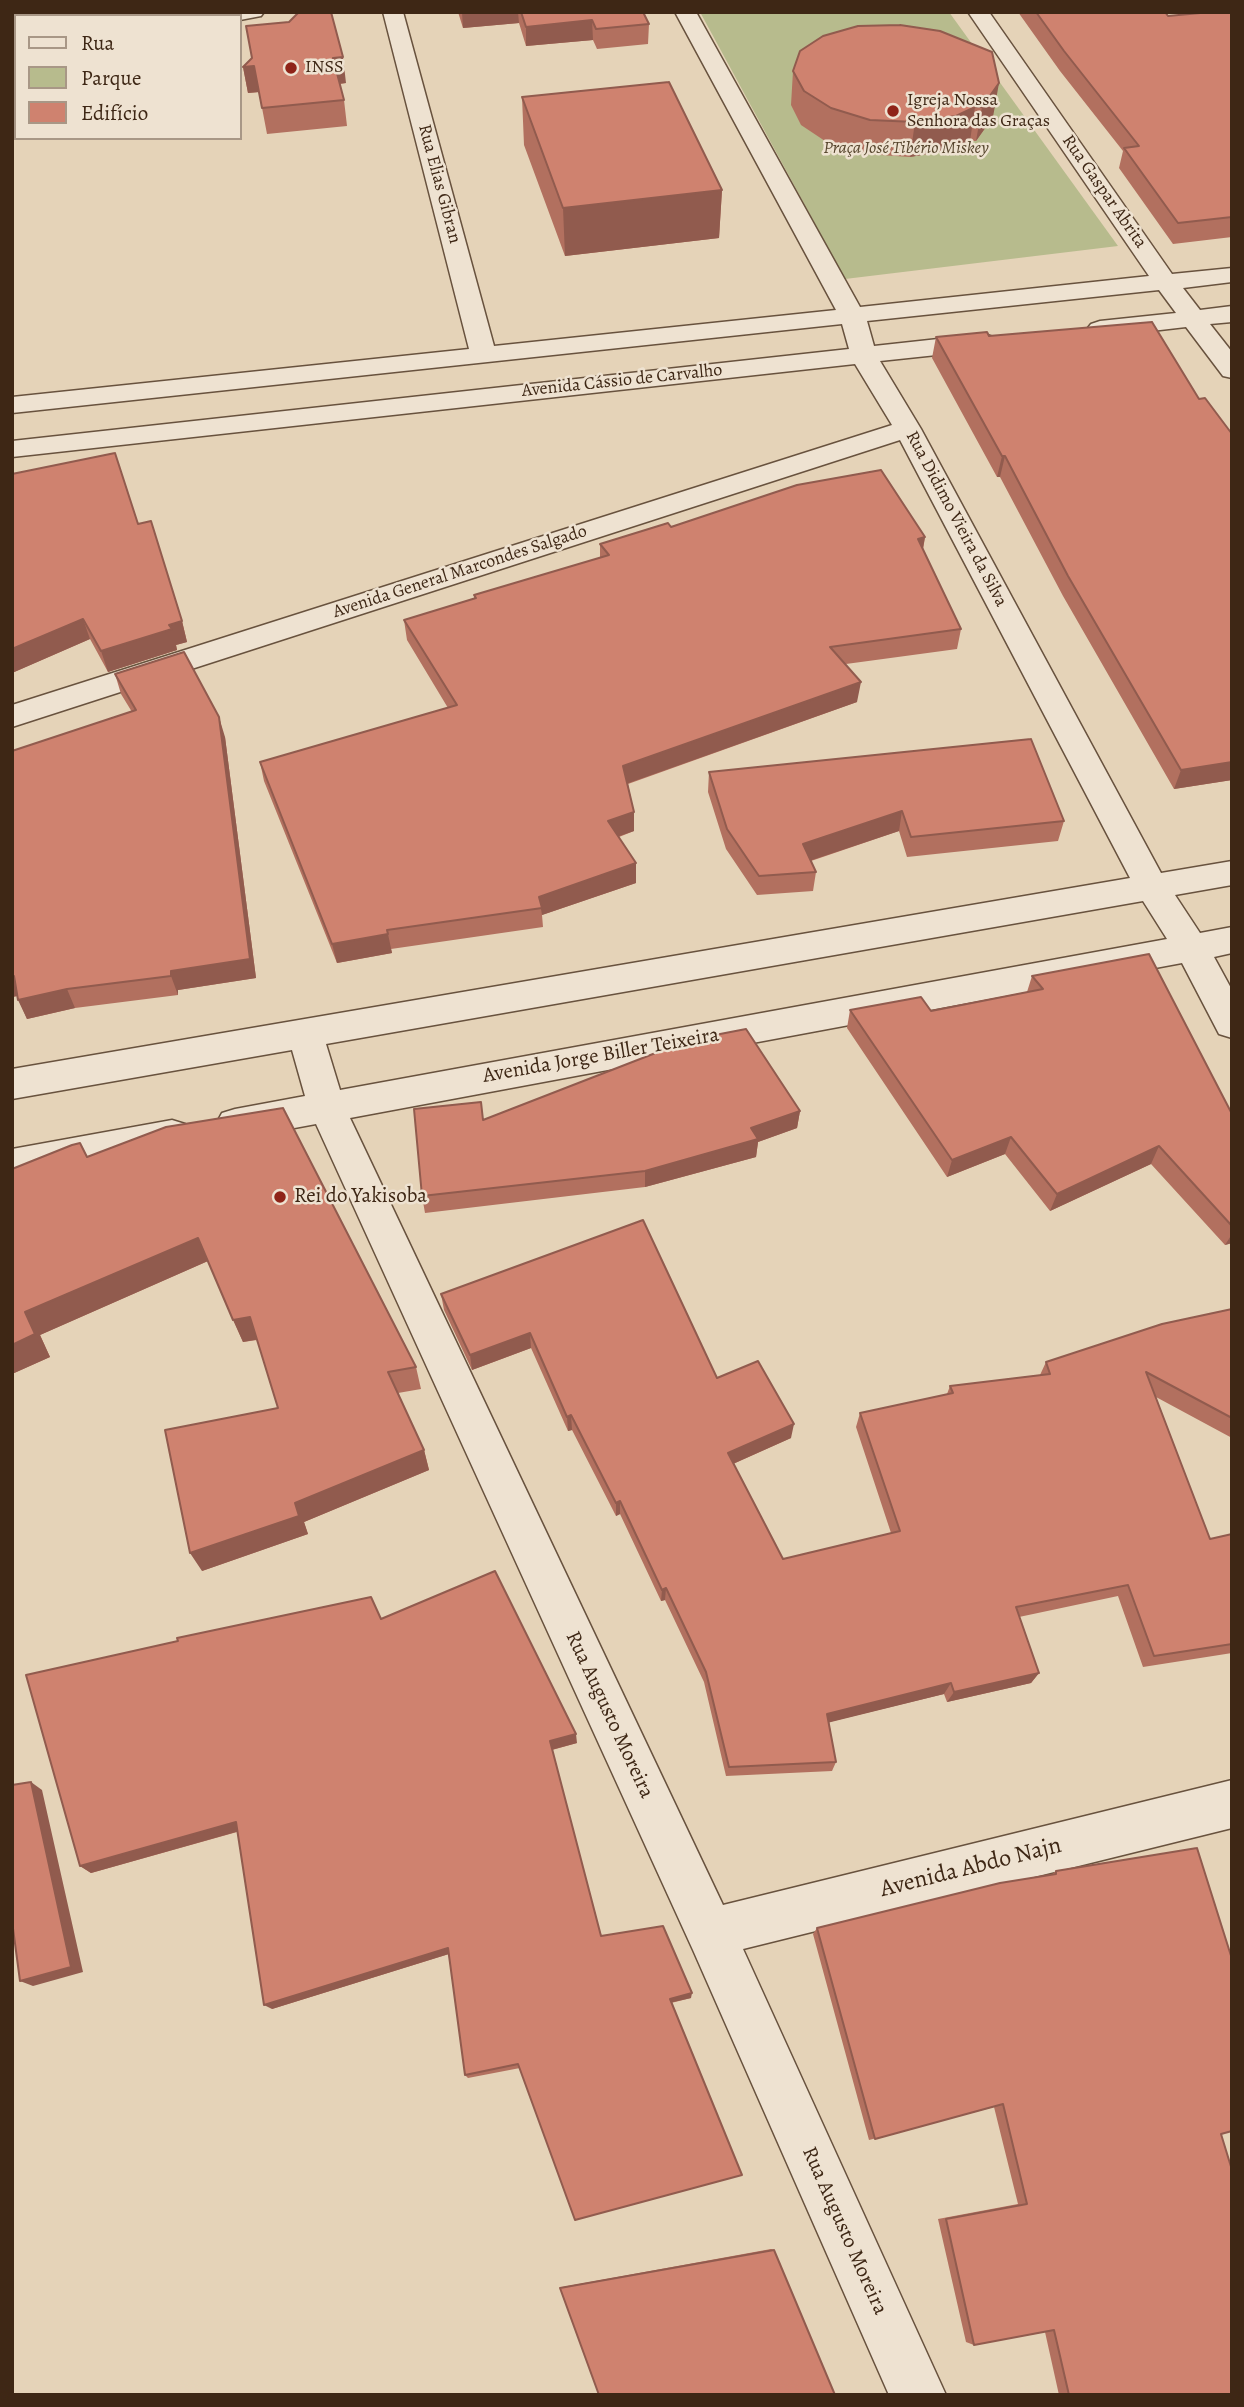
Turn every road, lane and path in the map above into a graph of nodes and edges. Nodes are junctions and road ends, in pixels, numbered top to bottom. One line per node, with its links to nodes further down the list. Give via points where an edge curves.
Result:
1 (254, 12): 5 (street)
2 (393, 12): 14 (street, Rua Elias Gibran)
3 (685, 12): 9 (street, Rua Didimo Vieira da Silva)
4 (978, 12): 7 (street, Rua Gaspar Abrita)
5 (236, 14)
6 (1232, 275): 7 (street, Avenida Cássio de Carvalho)
7 (1167, 284): 9 (street, Avenida Cássio de Carvalho); 10 (street, Rua Gaspar Abrita)
8 (1232, 314): 10 (street)
9 (853, 317): 13 (street, Rua Didimo Vieira da Silva); 14 (street, Avenida Cássio de Carvalho)
10 (1193, 319): 11 (street); 15 (street, Rua Gaspar Abrita)
11 (1069, 332)
12 (1014, 338): 13 (street, Avenida Cássio de Carvalho)
13 (863, 355): 17 (street, Rua Didimo Vieira da Silva); 18 (street, Avenida Cássio de Carvalho)
14 (484, 356): 16 (street, Avenida Cássio de Carvalho)
15 (1232, 370)
16 (12, 405)
17 (908, 429): 19 (street, Avenida General Marcondes Salgado); 21 (street, Rua Didimo Vieira da Silva)
18 (12, 449)
19 (12, 716)
20 (1232, 873): 21 (street)
21 (1151, 886): 23 (street, Rua Didimo Vieira da Silva); 25 (street)
22 (1232, 940): 23 (street, Avenida Jorge Biller Teixeira)
23 (1191, 947): 24 (street, Rua Didimo Vieira da Silva); 27 (street, Avenida Jorge Biller Teixeira)
24 (1232, 1024)
25 (305, 1033): 26 (street); 27 (street, Rua Augusto Moreira)
26 (12, 1084)
27 (326, 1107): 28 (street, Avenida Jorge Biller Teixeira); 30 (street, Rua Augusto Moreira)
28 (12, 1165)
29 (1232, 1804): 30 (street, Avenida Abdo Najn)
30 (710, 1933): 31 (street, Rua Augusto Moreira)
31 (918, 2395)

